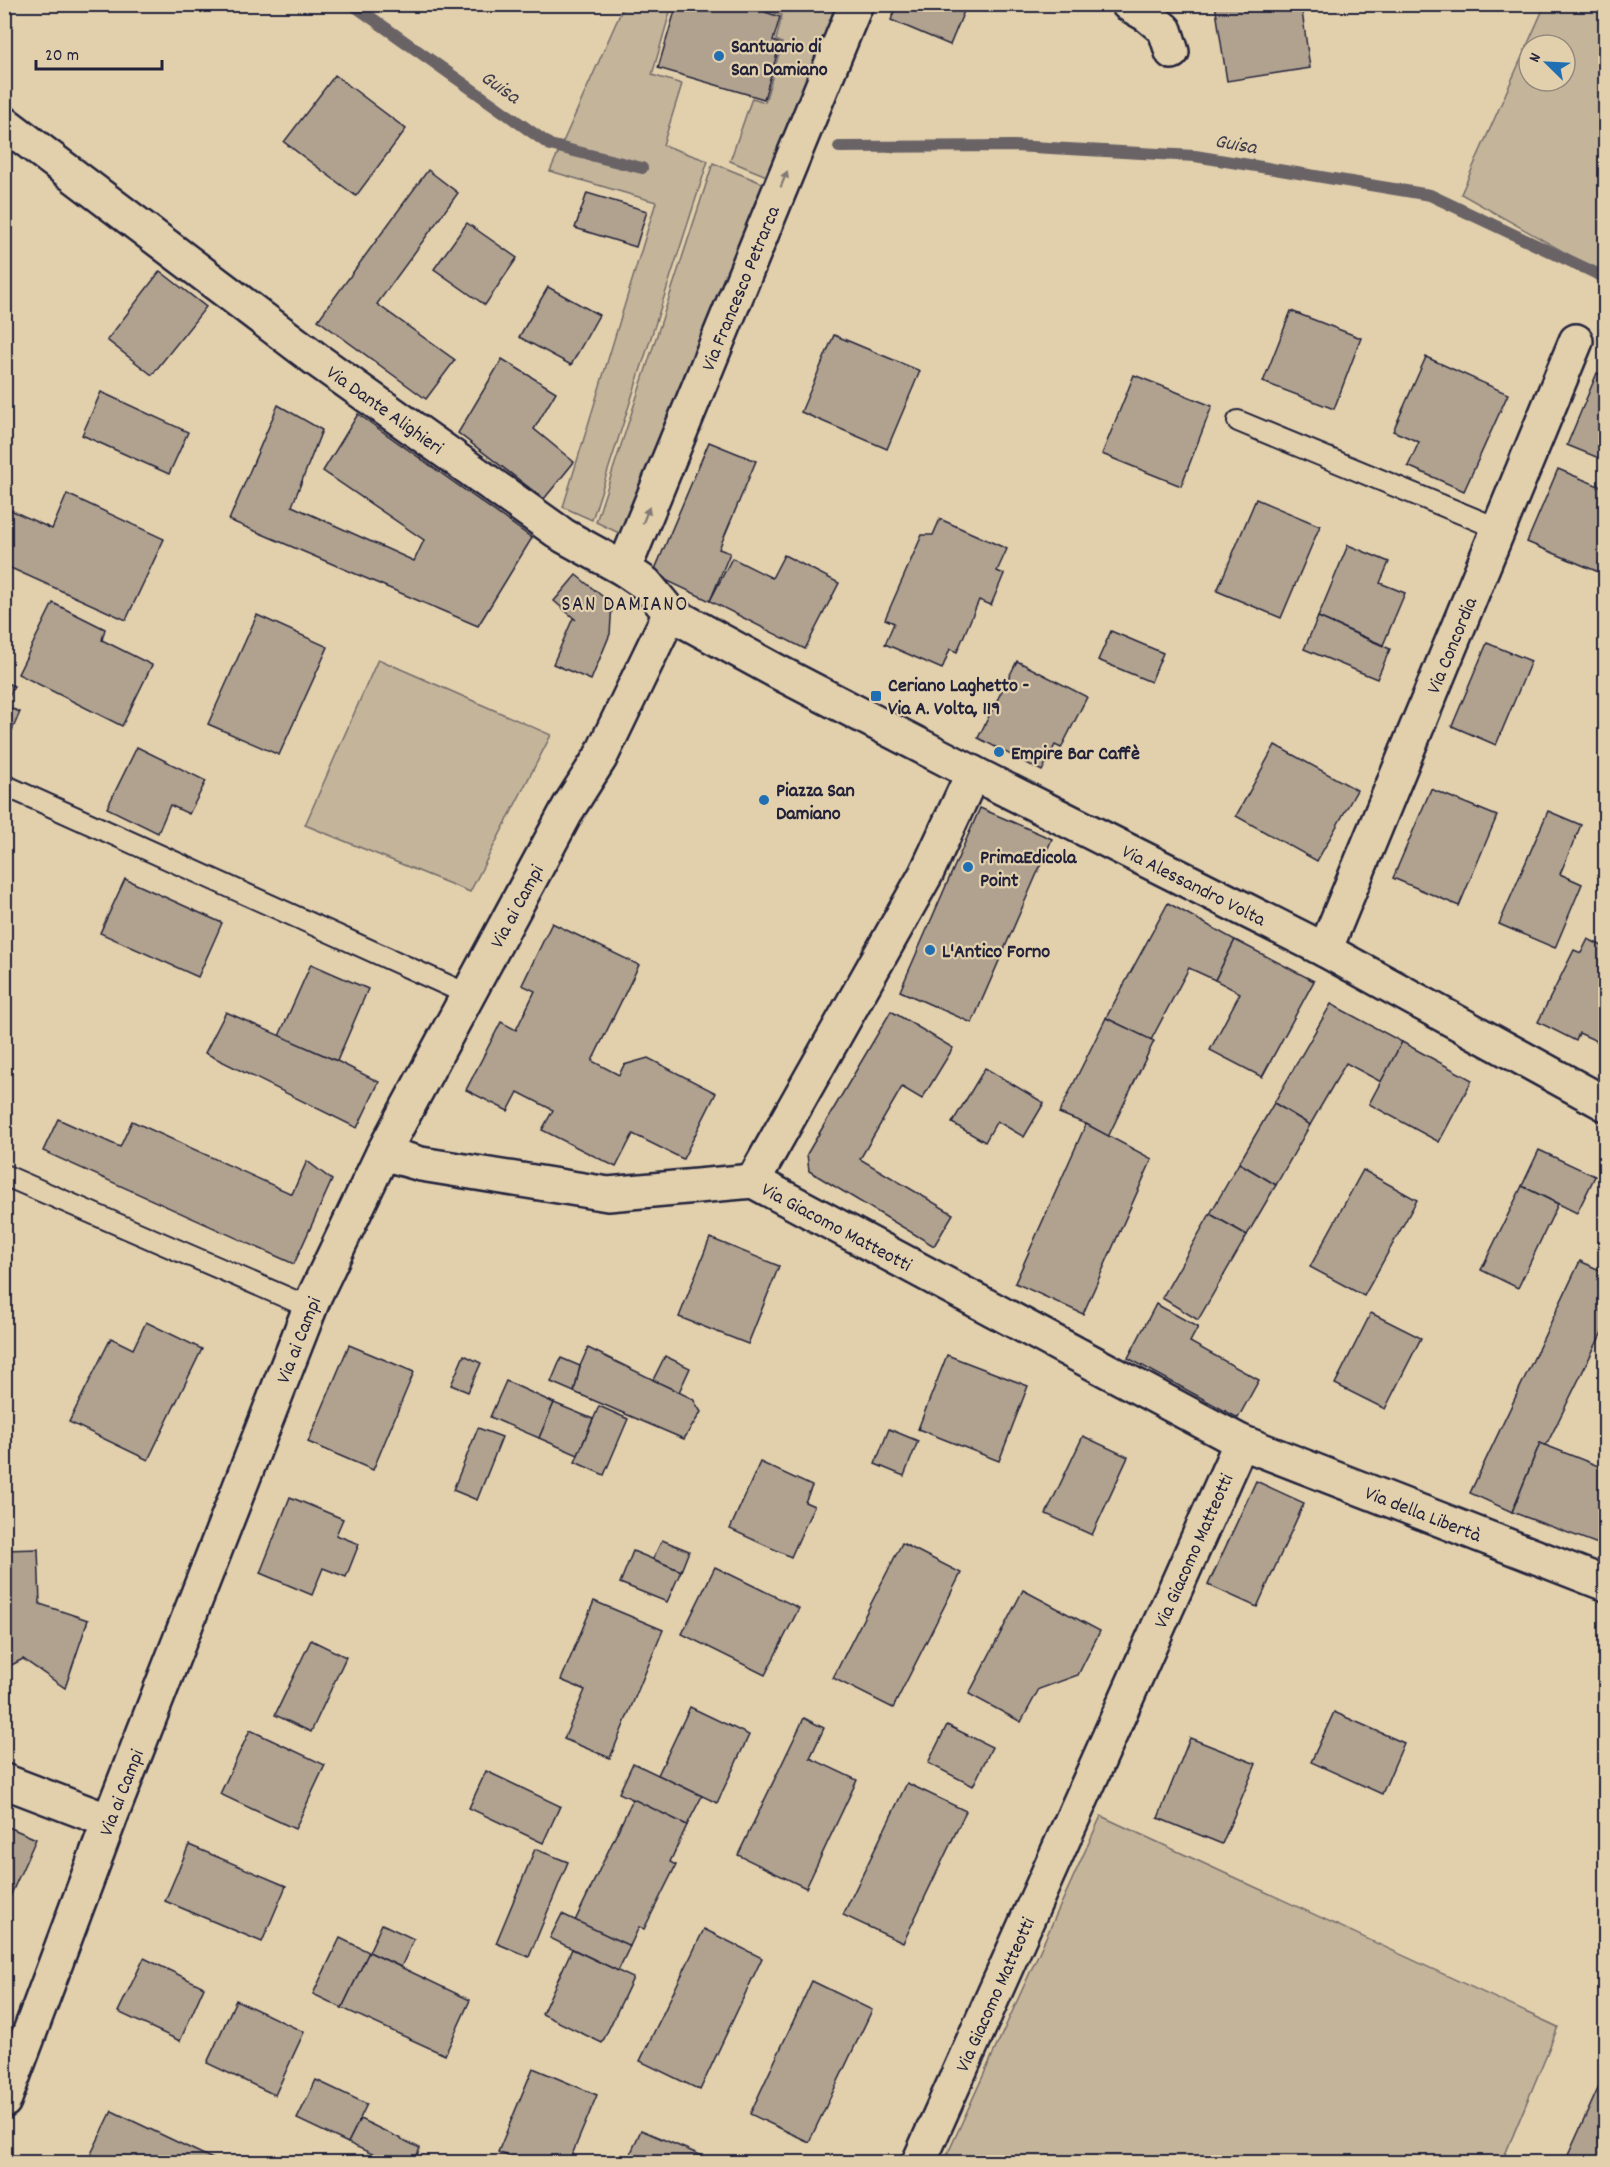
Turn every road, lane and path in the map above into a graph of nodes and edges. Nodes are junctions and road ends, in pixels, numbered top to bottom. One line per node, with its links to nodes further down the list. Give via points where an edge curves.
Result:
1 (856, 4): 8 (street, Via Francesco Petrarca, one-way to 1)
2 (1128, 4): 3 (street, via 1165,30)
3 (1172, 52)
4 (4, 123): 8 (street, Via Dante Alighieri, via 336,374 564,536)
5 (1576, 341): 7 (street, Via Concordia)
6 (1238, 421): 7 (lane)
7 (1499, 529): 13 (street, Via Concordia)
8 (624, 569): 9 (street, Via Dante Alighieri, via 646,584)
9 (670, 613): 10 (street, Via Dante Alighieri); 14 (street, Via ai Campi, via 600,758)
10 (778, 672): 11 (street, Via Alessandro Volta)
11 (973, 773): 13 (street, Via Alessandro Volta); 18 (street, Via Giacomo Matteotti, via 926,874)
12 (4, 785): 14 (lane)
13 (1325, 950): 15 (street, Via Alessandro Volta)
14 (467, 994): 16 (street, Via ai Campi)
15 (1605, 1104)
16 (382, 1153): 18 (street, Via Giacomo Matteotti, via 422,1164 608,1194); 19 (street, Via ai Campi)
17 (4, 1175): 19 (lane)
18 (753, 1181): 20 (street, Via Giacomo Matteotti)
19 (310, 1308): 23 (street, Via ai Campi)
20 (1241, 1442): 21 (street, Via della Libertà); 25 (street, Via Giacomo Matteotti)
21 (1605, 1584)
22 (4, 1781): 23 (street)
23 (110, 1821): 24 (street, Via ai Campi)
24 (4, 2101)
25 (919, 2163)

